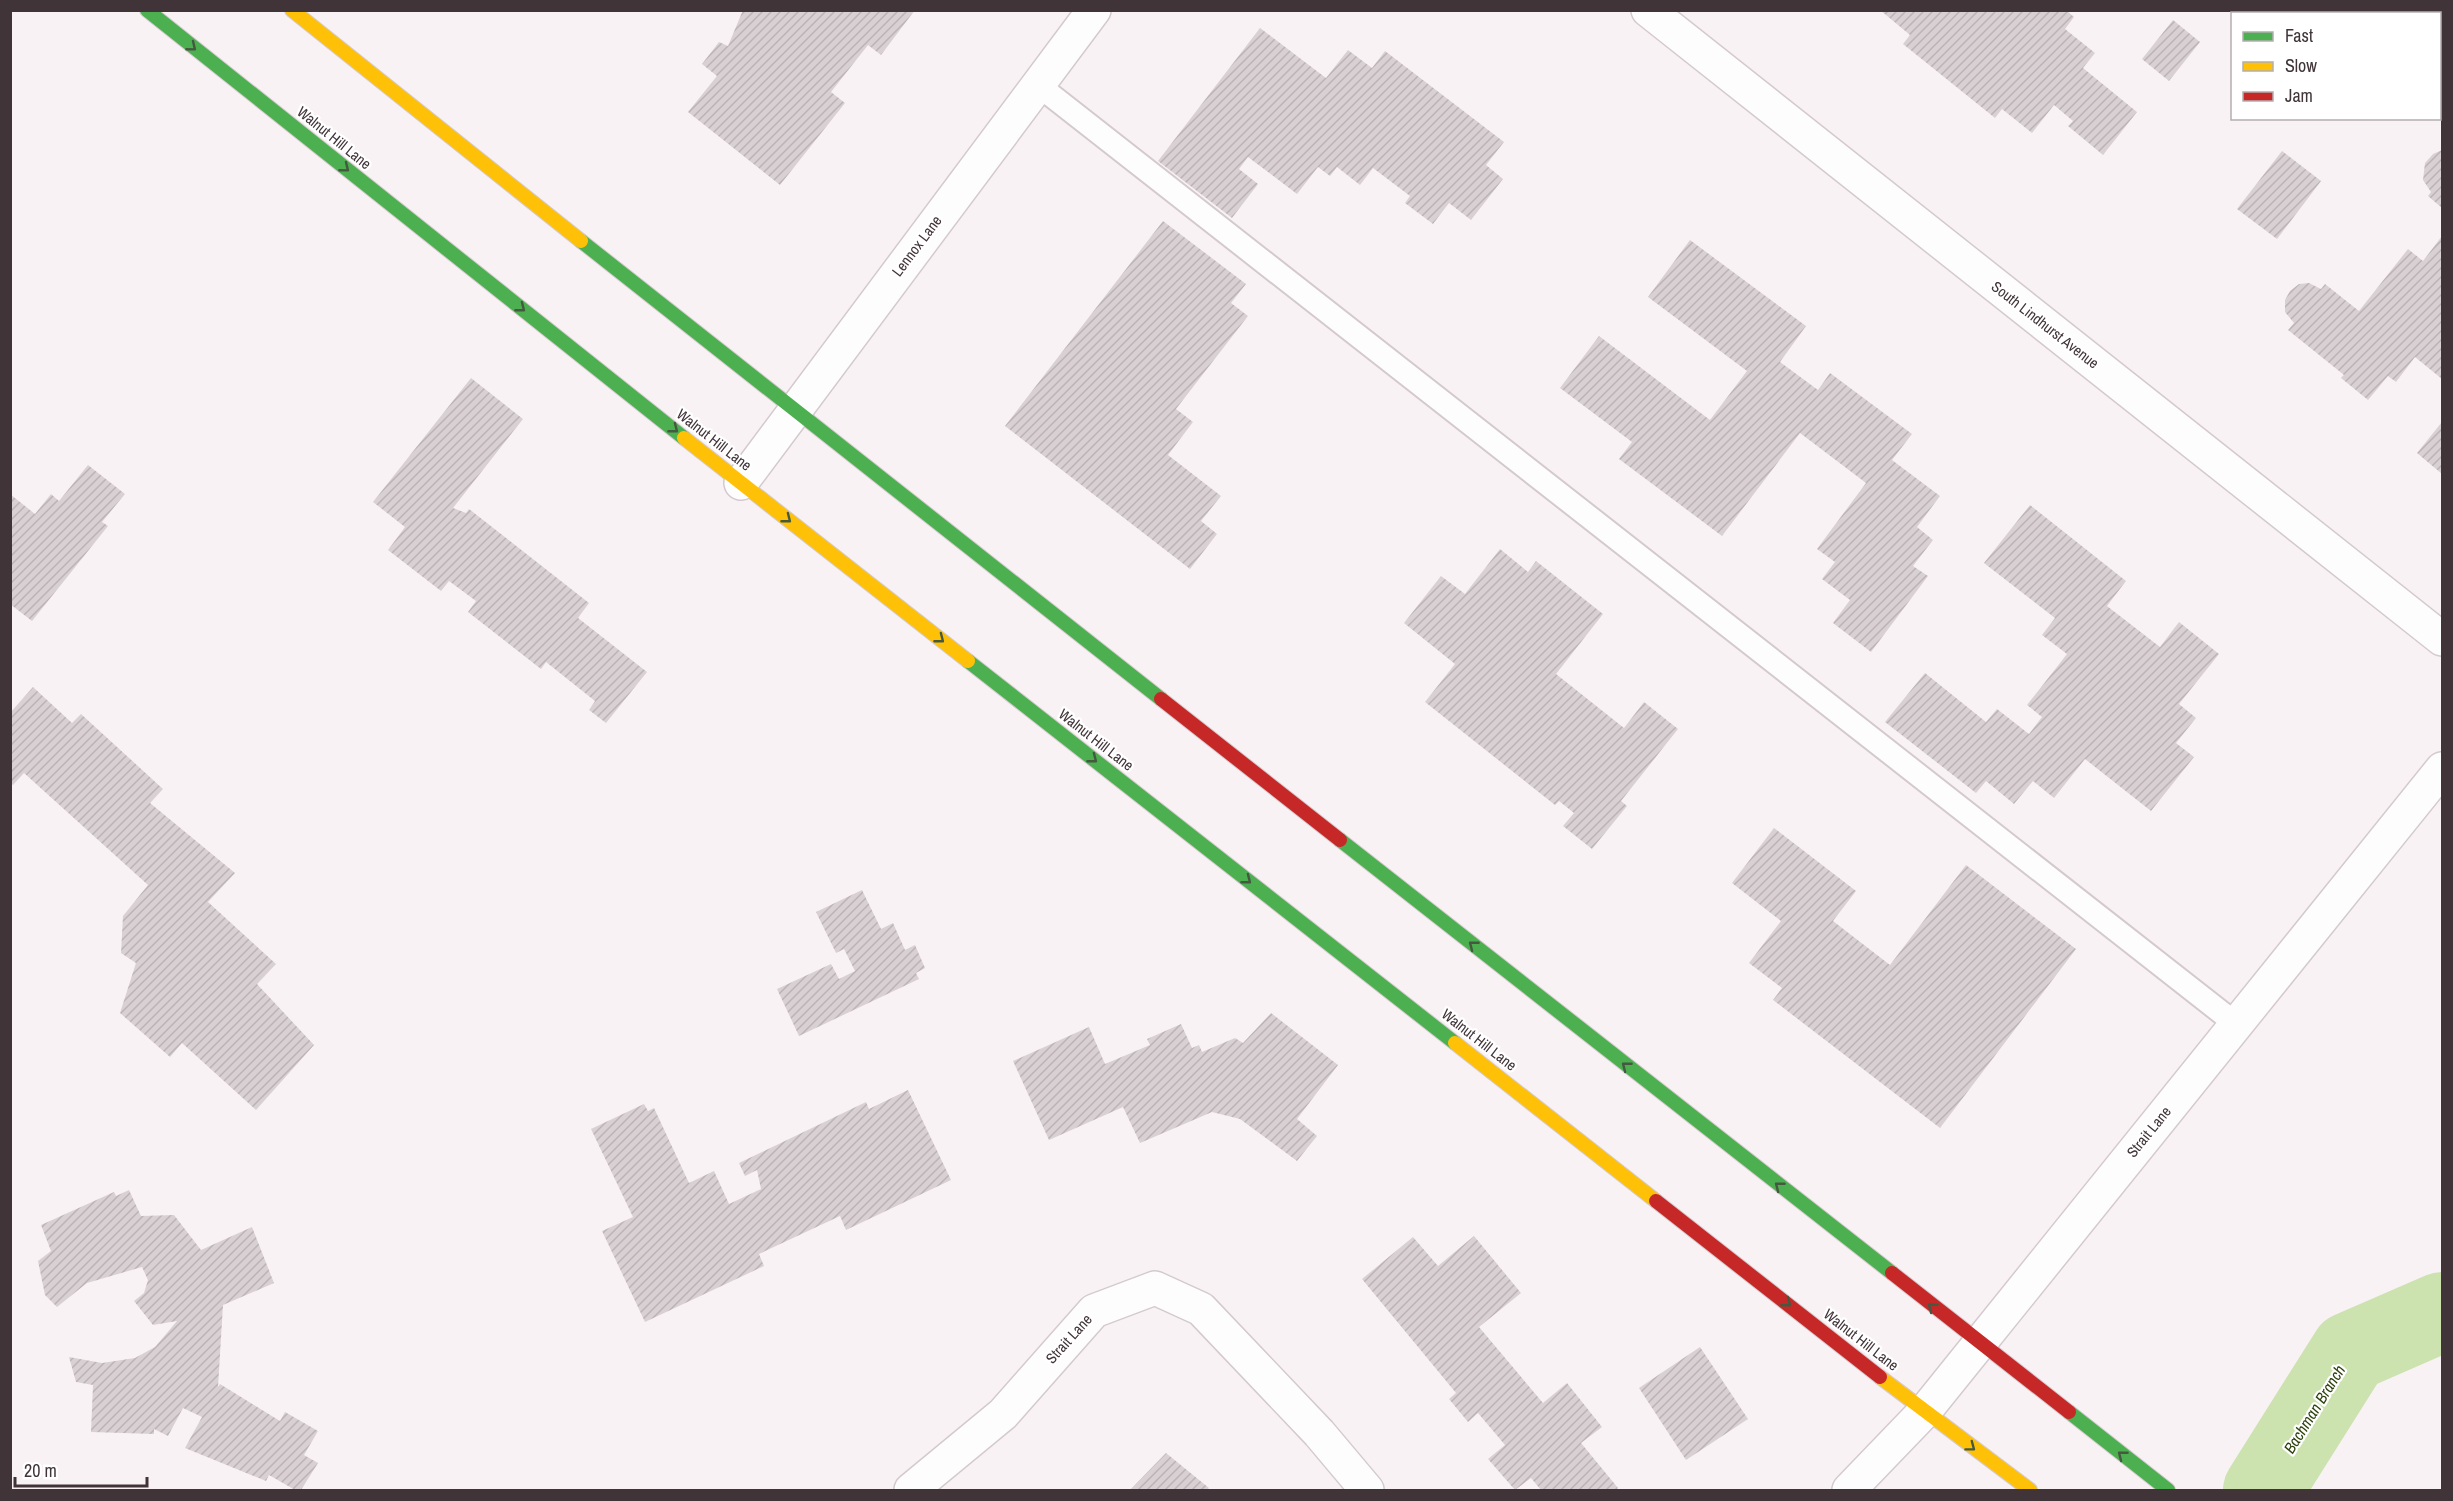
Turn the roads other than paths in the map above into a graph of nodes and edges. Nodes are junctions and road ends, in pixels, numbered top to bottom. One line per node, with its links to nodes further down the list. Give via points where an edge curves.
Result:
1 (147, 10): 7 (main road, Walnut Hill Lane, one-way to 7)
2 (291, 10): 6 (main road)
3 (1094, 10): 5 (street, Lennox Lane)
4 (1648, 10): 8 (street, South Lindhurst Avenue)
5 (1038, 85): 6 (street, Lennox Lane); 10 (lane)
6 (793, 410): 7 (street, Lennox Lane); 11 (main road, one-way to 6)
7 (741, 483): 12 (main road, Walnut Hill Lane, one-way to 12)
8 (2442, 639)
9 (2442, 769): 10 (street, Strait Lane)
10 (2236, 1024): 11 (street, Strait Lane)
11 (1978, 1343): 12 (street, Strait Lane); 17 (main road, one-way to 11)
12 (1925, 1411): 15 (street, Strait Lane); 16 (main road, Walnut Hill Lane, one-way to 16)
13 (911, 1491): 14 (street, Strait Lane, via 1003,1414 1094,1311 1155,1288 1201,1309 1319,1433)
14 (1367, 1491)
15 (1849, 1491)
16 (2030, 1491)
17 (2168, 1491)

